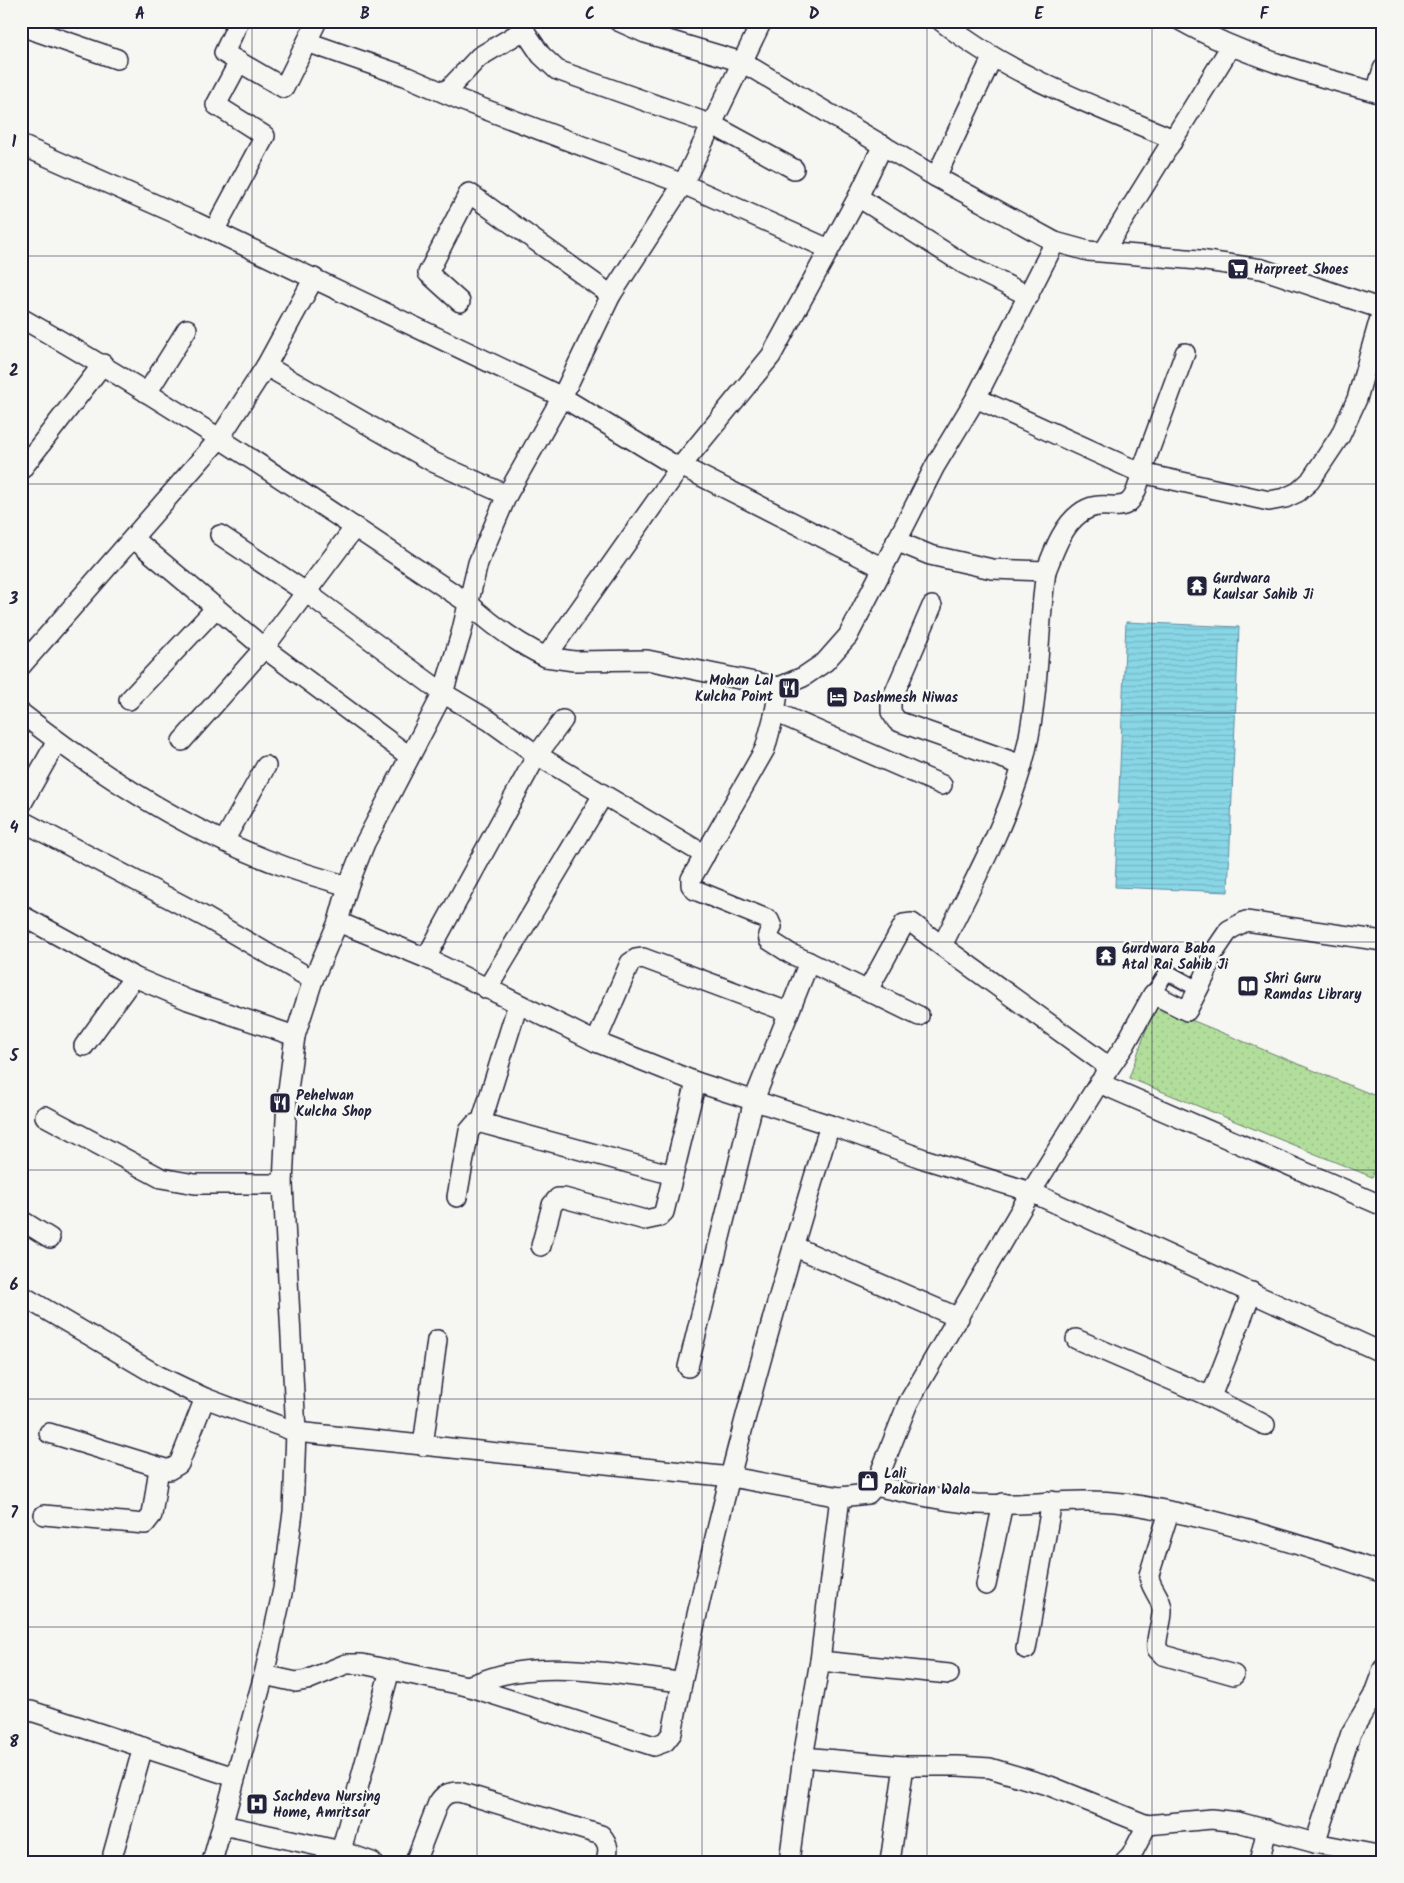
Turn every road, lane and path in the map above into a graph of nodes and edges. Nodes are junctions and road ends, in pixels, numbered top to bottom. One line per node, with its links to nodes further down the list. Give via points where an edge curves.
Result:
1 (238, 21): 13 (street, via 224,53)
2 (317, 21): 9 (street)
3 (618, 21): 14 (street, via 646,33)
4 (762, 21): 14 (street)
5 (941, 21): 12 (street)
6 (1181, 21): 10 (street)
7 (21, 26): 11 (street)
8 (522, 26): 16 (street, via 479,57); 18 (street, via 541,55 557,70)
9 (307, 42): 13 (street, via 284,88); 16 (street)
10 (1231, 46): 17 (street); 19 (street)
11 (117, 58)
12 (992, 58): 19 (street, via 1173,139); 23 (street)
13 (239, 62): 26 (street, via 216,105 265,136)
14 (742, 62): 18 (street); 21 (street)
15 (1383, 69): 17 (street)
16 (445, 93): 24 (street)
17 (1379, 93)
18 (713, 125): 22 (street); 24 (street)
19 (1172, 142): 29 (street)
20 (21, 145): 26 (street)
21 (883, 145): 23 (street); 25 (street)
22 (794, 168)
23 (936, 177): 27 (street)
24 (683, 184): 28 (street); 31 (street)
25 (858, 197): 28 (street); 32 (street, via 964,264)
26 (214, 231): 30 (street)
27 (1055, 242): 29 (street, via 1075,249); 32 (street)
28 (829, 249): 44 (street, via 771,356)
29 (1104, 251): 34 (street, via 1262,269)
30 (314, 278): 39 (street); 41 (street)
31 (611, 295): 33 (street, via 469,193 428,273); 41 (street)
32 (1029, 296): 42 (street)
33 (460, 302)
34 (1382, 308): 46 (street, via 1357,399 1340,436 1310,481 1298,492 1269,501)
35 (21, 318): 38 (street)
36 (187, 329): 40 (street)
37 (1185, 353): 46 (street)
38 (103, 364): 40 (street); 45 (street)
39 (266, 366): 43 (street); 47 (street, via 433,462)
40 (147, 393): 43 (street)
41 (562, 397): 44 (street, via 674,466); 47 (street)
42 (976, 398): 46 (street); 51 (street)
43 (219, 439): 48 (street); 50 (street)
44 (681, 466): 52 (street); 59 (street)
45 (21, 470)
46 (1141, 473): 53 (street, via 1137,494 1132,501 1121,506 1096,507 1080,513 1070,522)
47 (507, 495): 55 (street, via 478,563)
48 (354, 528): 54 (street); 55 (street)
49 (220, 535): 54 (street)
50 (133, 538): 57 (street); 60 (street)
51 (896, 541): 52 (street); 53 (street, via 930,555 992,569)
52 (883, 568): 61 (street, via 848,636 825,662 803,677)
53 (1046, 571): 71 (street, via 1031,723)
54 (307, 593): 58 (street); 62 (street)
55 (468, 603): 59 (street, via 491,624); 62 (street)
56 (932, 606): 71 (street, via 891,701 891,712 897,721)
57 (216, 608): 58 (street); 63 (street)
58 (264, 648): 68 (street); 70 (street)
59 (546, 657): 61 (street, via 574,661 647,660)
60 (21, 666)
61 (779, 687): 64 (street)
62 (443, 692): 69 (street); 70 (street)
63 (129, 700)
64 (775, 712): 73 (street); 77 (street, via 765,749)
65 (21, 713): 67 (street)
66 (563, 720): 69 (street)
67 (57, 741): 75 (street); 76 (street, via 123,786)
68 (182, 741)
69 (537, 755): 74 (street); 83 (street)
70 (409, 756): 78 (street, via 365,843)
71 (1022, 765): 82 (street, via 1007,809)
72 (266, 766): 76 (street)
73 (942, 785)
74 (603, 795): 77 (street); 87 (street)
75 (22, 818): 86 (street)
76 (224, 840): 78 (street, via 285,867)
77 (705, 855): 84 (street, via 691,879 695,890 770,920 769,940)
78 (348, 886): 80 (street)
79 (21, 915): 85 (street)
80 (338, 922): 83 (street); 86 (street)
81 (1383, 941): 88 (street, via 1246,922 1229,930 1212,956)
82 (942, 946): 89 (street, via 912,923 904,924); 97 (street)
83 (426, 958): 87 (street)
84 (809, 962): 89 (street); 92 (street)
85 (134, 977): 94 (street, via 205,1006); 96 (street)
86 (313, 980): 94 (street)
87 (487, 988): 91 (street)
88 (1198, 989): 90 (street, via 1167,972); 90 (street, via 1187,1011)
89 (868, 990): 93 (street)
90 (1153, 994): 97 (street)
91 (518, 1004): 95 (street); 101 (street)
92 (788, 1012): 95 (street, via 643,958 636,959 630,963); 99 (street)
93 (919, 1016)
94 (295, 1036): 104 (street, via 287,1098)
95 (596, 1042): 98 (street)
96 (84, 1046)
97 (1104, 1075): 105 (street); 107 (street)
98 (696, 1082): 99 (street); 103 (street)
99 (754, 1100): 102 (street); 118 (street)
100 (45, 1116): 104 (street, via 161,1178 196,1184)
101 (481, 1123): 103 (street); 106 (street, via 469,1131)
102 (830, 1125): 105 (street, via 924,1159); 111 (street)
103 (672, 1175): 110 (street, via 664,1212 653,1220 558,1198 552,1205)
104 (283, 1184): 122 (street)
105 (1031, 1192): 112 (street); 114 (street)
106 (457, 1197)
107 (1383, 1206)
108 (21, 1220): 109 (street)
109 (50, 1238)
110 (541, 1246)
111 (792, 1246): 114 (street); 126 (street)
112 (1252, 1292): 117 (street); 119 (street, via 1214,1389)
113 (23, 1302): 120 (street)
114 (959, 1318): 127 (street, via 908,1403)
115 (1076, 1339): 119 (street)
116 (437, 1340): 124 (street)
117 (1383, 1353)
118 (688, 1367)
119 (1206, 1395): 121 (street)
120 (204, 1398): 122 (street); 125 (street, via 179,1464 169,1470)
121 (1265, 1425)
122 (296, 1432): 124 (street); 140 (street, via 293,1512 284,1588)
123 (49, 1433): 125 (street)
124 (423, 1446): 126 (street)
125 (159, 1468): 132 (street, via 152,1515 146,1524)
126 (731, 1477): 128 (street); 142 (street, via 709,1558)
127 (875, 1486): 128 (street, via 868,1494); 130 (street, via 968,1503)
128 (840, 1497): 136 (street)
129 (1052, 1501): 130 (street); 131 (street, via 1124,1503); 135 (street)
130 (1003, 1503): 134 (street)
131 (1169, 1512): 133 (street, via 1274,1538); 141 (street, via 1149,1575 1162,1610 1157,1649 1163,1655)
132 (44, 1515)
133 (1383, 1573)
134 (986, 1585)
135 (1026, 1650)
136 (820, 1661): 139 (street); 146 (street)
137 (390, 1670): 140 (street, via 346,1664 296,1682); 143 (street); 153 (street)
138 (1383, 1670): 152 (street, via 1373,1696 1351,1733)
139 (949, 1674)
140 (264, 1675): 148 (street)
141 (1234, 1675)
142 (682, 1682): 143 (street, via 543,1670 516,1672); 143 (street, via 672,1733 665,1742 654,1746)
143 (467, 1686)
144 (21, 1712): 145 (street, via 31,1711)
145 (144, 1747): 148 (street); 154 (street)
146 (803, 1757): 147 (street); 160 (street)
147 (904, 1766): 150 (street, via 990,1768 1050,1786); 161 (street)
148 (234, 1778): 149 (street)
149 (223, 1825): 153 (street); 156 (street)
150 (1147, 1825): 151 (street, via 1211,1819); 162 (street, via 1131,1856)
151 (1267, 1828): 152 (street); 163 (street)
152 (1315, 1843): 155 (street)
153 (341, 1851): 157 (street)
154 (113, 1854)
155 (1383, 1856)
156 (212, 1862)
157 (372, 1862)
158 (414, 1862): 159 (street, via 438,1803 450,1792 601,1835 607,1842)
159 (606, 1862)
160 (789, 1862)
161 (890, 1862)
162 (1124, 1862)
163 (1259, 1862)

